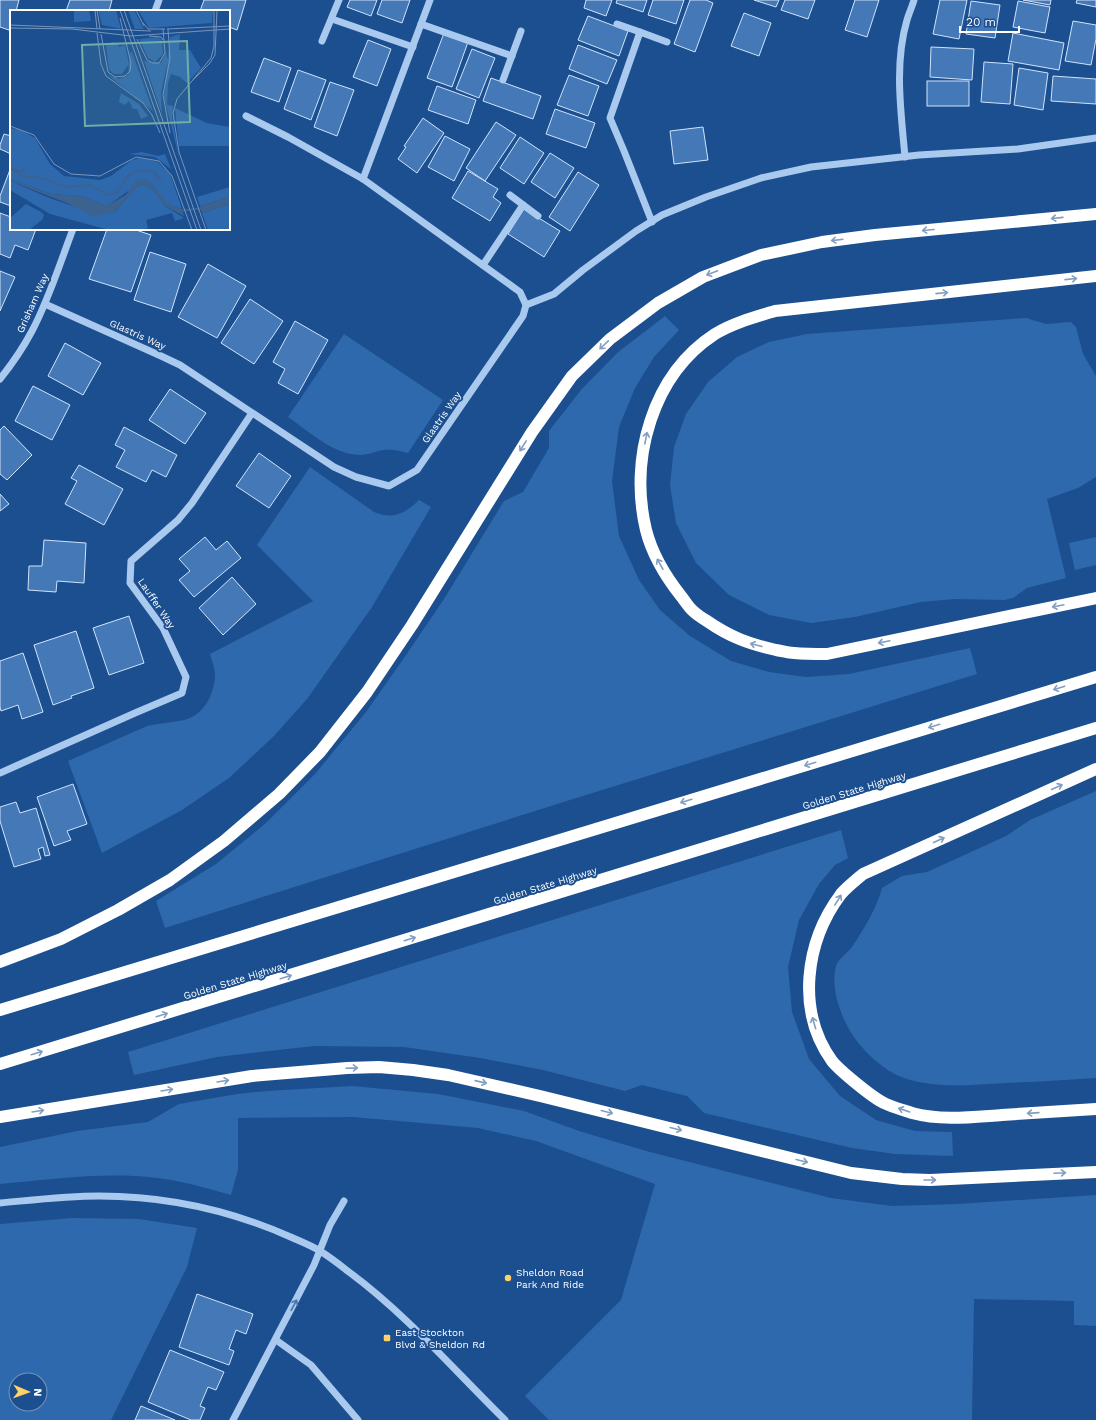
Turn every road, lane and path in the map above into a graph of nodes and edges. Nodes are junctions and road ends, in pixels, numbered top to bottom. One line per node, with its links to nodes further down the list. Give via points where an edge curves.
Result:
1 (159, 0): 5 (street)
2 (338, 0): 6 (street)
3 (430, 0): 7 (street)
4 (914, 0): 18 (street, via 900,57 900,103)
5 (155, 10)
6 (332, 19): 11 (street); 13 (street)
7 (421, 24): 13 (street); 14 (street)
8 (617, 24): 10 (street)
9 (521, 31): 14 (street)
10 (640, 32): 12 (street); 24 (street, via 610,118)
11 (322, 41)
12 (666, 42)
13 (413, 47): 19 (street)
14 (512, 56): 15 (street)
15 (503, 80)
16 (246, 116): 19 (street)
17 (1096, 138): 18 (street, via 1018,149)
18 (905, 157): 24 (street, via 811,167 761,178 706,197 662,215)
19 (363, 179): 26 (street)
20 (510, 196): 21 (street)
21 (523, 205): 23 (street); 26 (street)
22 (1096, 214): 37 (highway, one-way to 37, via 822,242 761,255 703,277 658,303 610,339 572,376 532,432 412,625 367,692 320,752 279,794 224,841 170,880 61,939)
23 (538, 216)
24 (652, 222): 29 (street, via 636,231 554,294)
25 (73, 230): 28 (street, Grisham Way)
26 (483, 265): 29 (street, via 520,292)
27 (1096, 276): 32 (highway, one-way to 27, via 827,654 793,653 752,644 722,632 692,611 672,586 657,559 646,531 640,495 645,441 656,404 674,374 691,354 716,334 742,321 774,311)
28 (45, 304): 30 (street, Grisham Way, via 32,331); 31 (street, Glastris Way, via 174,362)
29 (526, 306): 31 (street, Glastris Way, via 523,316 417,470 389,486 356,477 334,467)
30 (0, 379)
31 (252, 413): 36 (street, Lauffer Way, via 192,503 178,520 131,561 130,583 163,628 186,677 182,694)
32 (1096, 598)
33 (1096, 676): 38 (highway, one-way to 38)
34 (1096, 728): 39 (highway, Golden State Highway, one-way to 34)
35 (1096, 769): 42 (highway, one-way to 35, via 947,1119 913,1113 883,1102 833,1062 818,1036 810,1007 809,977 813,950 825,920 842,894 863,874)
36 (0, 773)
37 (0, 962)
38 (0, 1010)
39 (0, 1064)
40 (1096, 1102): 42 (highway)
41 (1096, 1109): 42 (highway)
42 (1072, 1111)
43 (0, 1117): 44 (highway, one-way to 44, via 252,1076 379,1067 476,1081 851,1173 930,1180)
44 (1096, 1172)
45 (344, 1201): 47 (street, via 330,1225)
46 (0, 1203): 47 (street, via 100,1196 165,1201 230,1214 274,1229)
47 (320, 1251): 48 (street, one-way to 47); 51 (street, via 362,1281 409,1322)
48 (276, 1340): 49 (street); 50 (street, via 311,1365)
49 (233, 1420)
50 (358, 1420)
51 (504, 1420)

